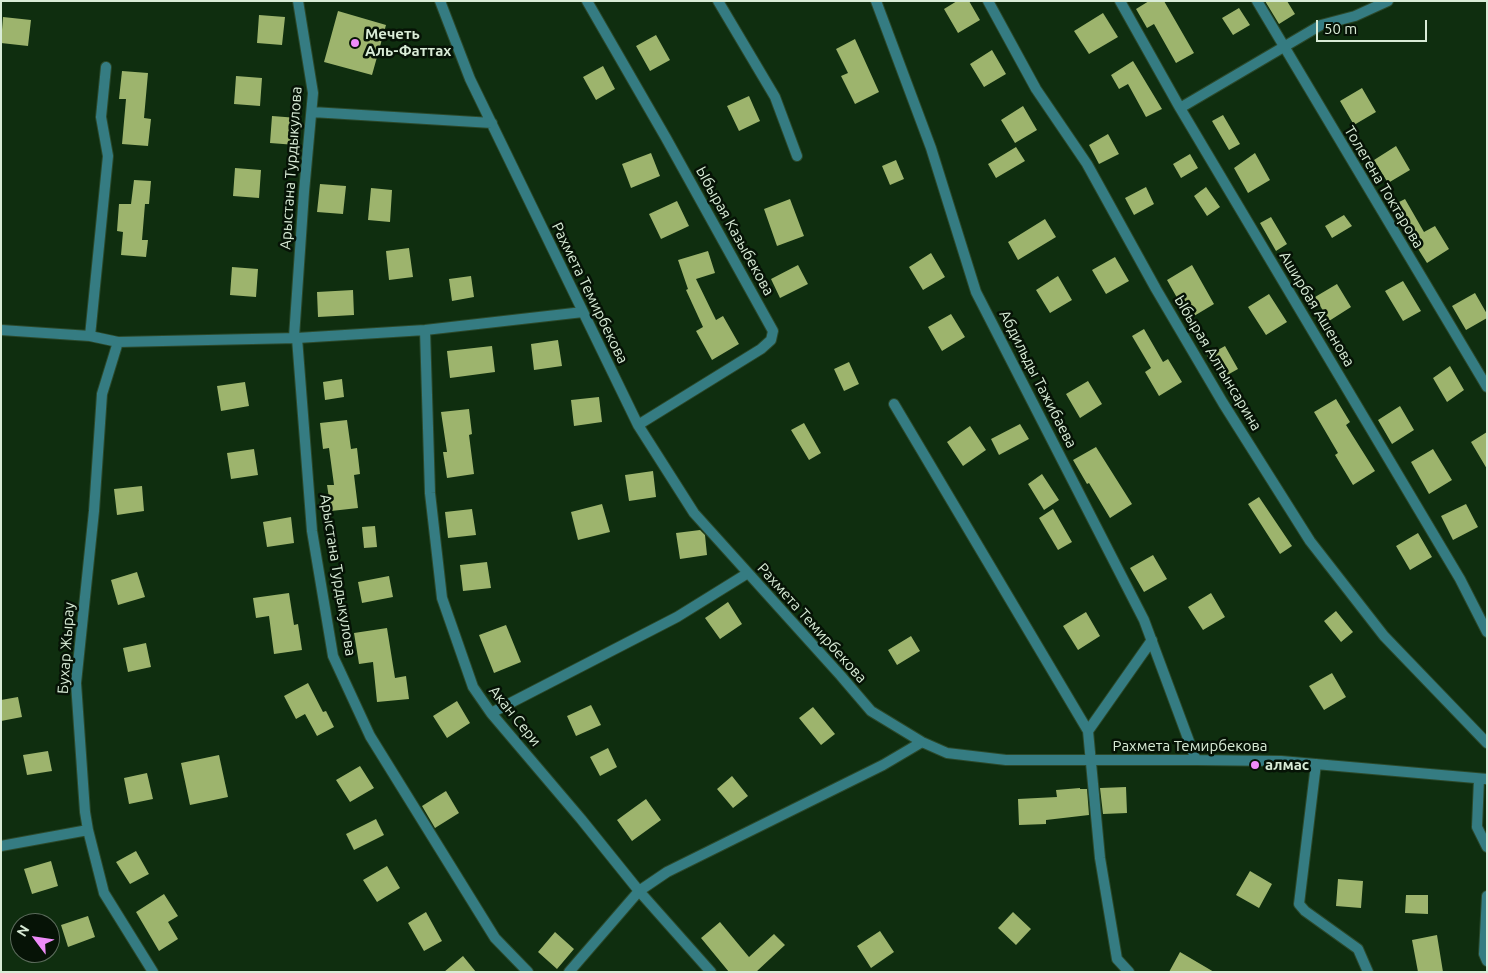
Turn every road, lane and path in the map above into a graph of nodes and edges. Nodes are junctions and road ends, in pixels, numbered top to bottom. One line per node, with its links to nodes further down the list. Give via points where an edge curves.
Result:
1 (298, 1): 13 (street, Арыстана Турдыкулова, via 313,93)
2 (440, 1): 14 (street, Рахмета Темирбекова, via 470,79)
3 (587, 1): 24 (street, Ыбырая Казыбекова, via 773,331 771,340 761,349)
4 (718, 1): 15 (street, via 775,97)
5 (876, 1): 27 (street, Абдильды Тажибаева, via 930,148 976,292)
6 (988, 1): 31 (street, Ыбырая Алтынсарина, via 1036,89 1087,164 1218,395 1310,540 1384,636)
7 (1120, 1): 12 (street, Аширбая Ашенова)
8 (1257, 1): 10 (street, Толегена Токтарова)
9 (1388, 1): 10 (street, via 1355,16 1321,25)
10 (1284, 46): 12 (street); 22 (street, Толегена Токтарова)
11 (106, 67): 19 (street, via 101,118 108,156)
12 (1180, 108): 26 (street, Аширбая Ашенова, via 1460,579)
13 (312, 112): 14 (street); 20 (street, Арыстана Турдыкулова)
14 (492, 123): 16 (street, Рахмета Темирбекова)
15 (797, 156)
16 (583, 312): 18 (street); 24 (street, Рахмета Темирбекова)
17 (1, 330): 19 (street)
18 (424, 330): 20 (street); 28 (street, Акан Сери, via 430,493 442,598 473,687)
19 (90, 336): 21 (street)
20 (296, 337): 21 (street); 43 (street, Арыстана Турдыкулова, via 312,531 333,656 370,736 495,938)
21 (118, 342): 36 (street, Бухар Жырау, via 102,394 94,511 76,683)
22 (1487, 387)
23 (894, 404): 29 (street)
24 (638, 425): 25 (street, Рахмета Темирбекова, via 694,513)
25 (748, 574): 28 (street, via 677,617); 30 (street, Рахмета Темирбекова, via 871,712)
26 (1487, 632)
27 (1152, 640): 29 (street); 32 (street, Абдильды Тажибаева)
28 (491, 713): 39 (street, Акан Сери)
29 (1088, 732): 33 (street)
30 (922, 742): 33 (street, Рахмета Темирбекова, via 947,753 1006,760); 39 (street, via 667,872)
31 (1487, 743)
32 (1196, 760): 33 (street, Рахмета Темирбекова); 34 (street, Рахмета Темирбекова)
33 (1089, 761): 46 (street, via 1100,858 1117,959)
34 (1316, 764): 35 (street, Рахмета Темирбекова); 47 (street, via 1299,904 1358,949)
35 (1483, 779): 38 (street, via 1477,828)
36 (88, 830): 37 (street); 42 (street, Бухар Жырау, via 104,894)
37 (1, 846)
38 (1487, 847)
39 (639, 891): 44 (street); 45 (street, Акан Сери)
40 (1487, 896): 41 (street, via 1484,954)
41 (1487, 961)
42 (153, 972)
43 (528, 972)
44 (569, 972)
45 (711, 972)
46 (1129, 972)
47 (1368, 972)

